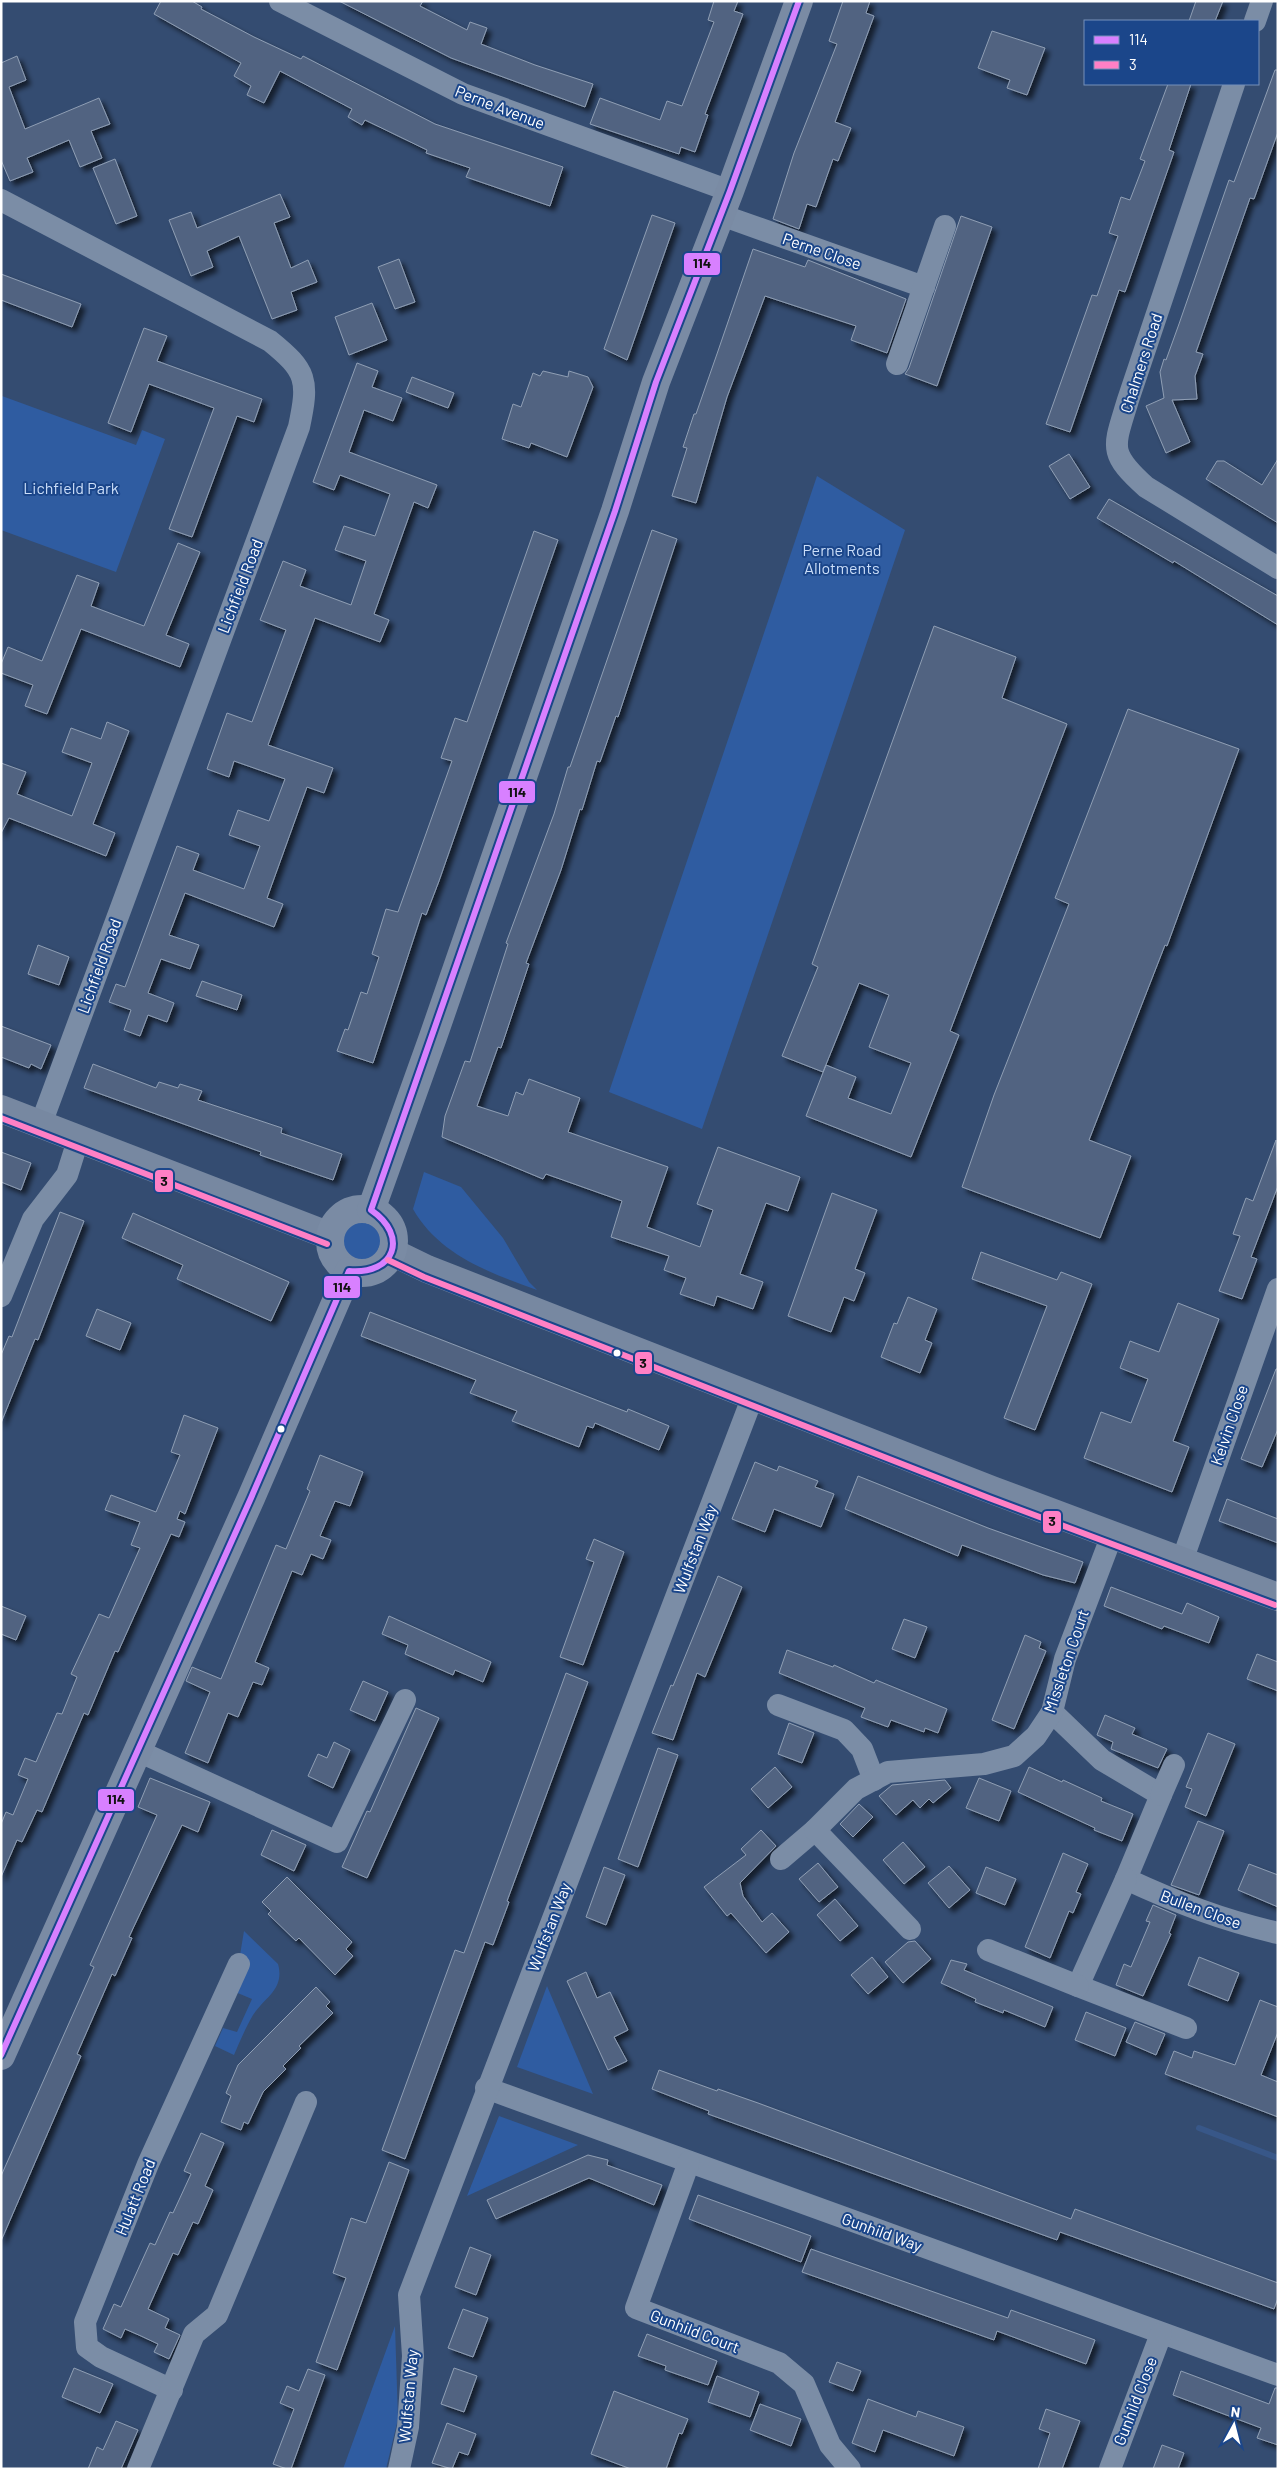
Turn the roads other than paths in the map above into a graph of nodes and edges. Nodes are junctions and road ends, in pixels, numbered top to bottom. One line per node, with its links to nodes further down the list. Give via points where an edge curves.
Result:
1 (280, 1): 7 (street, Perne Avenue, via 463,94)
2 (799, 1): 7 (main road)
3 (1262, 1): 4 (street)
4 (1255, 20)
5 (1234, 85): 11 (street, Chalmers Road, via 1128,400 1117,437 1117,454 1146,487)
6 (1, 200): 13 (street, Lichfield Road, via 270,341 292,359 303,376 305,399 299,427)
7 (725, 203): 9 (street, Perne Close); 15 (main road, via 656,382 599,558)
8 (945, 226): 9 (street)
9 (924, 287): 10 (street)
10 (897, 364)
11 (1278, 568)
12 (1, 1109): 13 (street)
13 (41, 1124): 14 (street)
14 (79, 1137): 16 (street); 20 (street, via 67,1175 33,1219)
15 (371, 1210): 16 (main road, via 362,1208 341,1216); 17 (main road, via 389,1223 393,1232)
16 (330, 1236): 18 (main road, via 333,1257)
17 (392, 1252): 18 (main road, via 380,1268 360,1274); 21 (street, via 427,1269)
18 (349, 1271): 28 (main road)
19 (1278, 1289): 23 (street, Kelvin Close)
20 (1, 1296)
21 (753, 1396): 22 (street); 42 (street, Wulfstan Way)
22 (1112, 1535): 23 (street); 27 (street, Missleton Court, via 1065,1659)
23 (1182, 1562): 24 (street)
24 (1278, 1597)
25 (405, 1700): 28 (street, via 337,1842)
26 (778, 1705): 30 (street, via 844,1730 862,1750)
27 (1052, 1712): 30 (street, Missleton Court, via 1036,1736 1014,1756 984,1764 888,1772); 31 (street, via 1102,1760)
28 (138, 1751): 41 (main road)
29 (1174, 1765): 31 (street)
30 (874, 1780): 32 (street, Missleton Court, via 856,1789)
31 (1161, 1795): 34 (street)
32 (815, 1830): 33 (street, Missleton Court); 35 (street)
33 (781, 1859)
34 (1126, 1879): 36 (street, Bullen Close, via 1179,1904 1228,1921); 39 (street)
35 (910, 1929)
36 (1278, 1933)
37 (988, 1950): 39 (street)
38 (239, 1964): 47 (street, Hulatt Road, via 148,2164 85,2322 87,2347 101,2358)
39 (1078, 1986): 40 (street)
40 (1186, 2028)
41 (1, 2056)
42 (486, 2088): 44 (street, Gunhild Way); 49 (street, Wulfstan Way, via 409,2295 413,2356 408,2427)
43 (306, 2102): 47 (street, via 217,2315 194,2334)
44 (689, 2162): 45 (street, Gunhild Way); 50 (street, Gunhild Court, via 636,2308 779,2363 804,2384 830,2445)
45 (1161, 2334): 46 (street, Gunhild Way); 51 (street, Gunhild Close)
46 (1278, 2375)
47 (172, 2390): 48 (street)
48 (138, 2469)
49 (399, 2469)
50 (850, 2469)
51 (1110, 2469)

